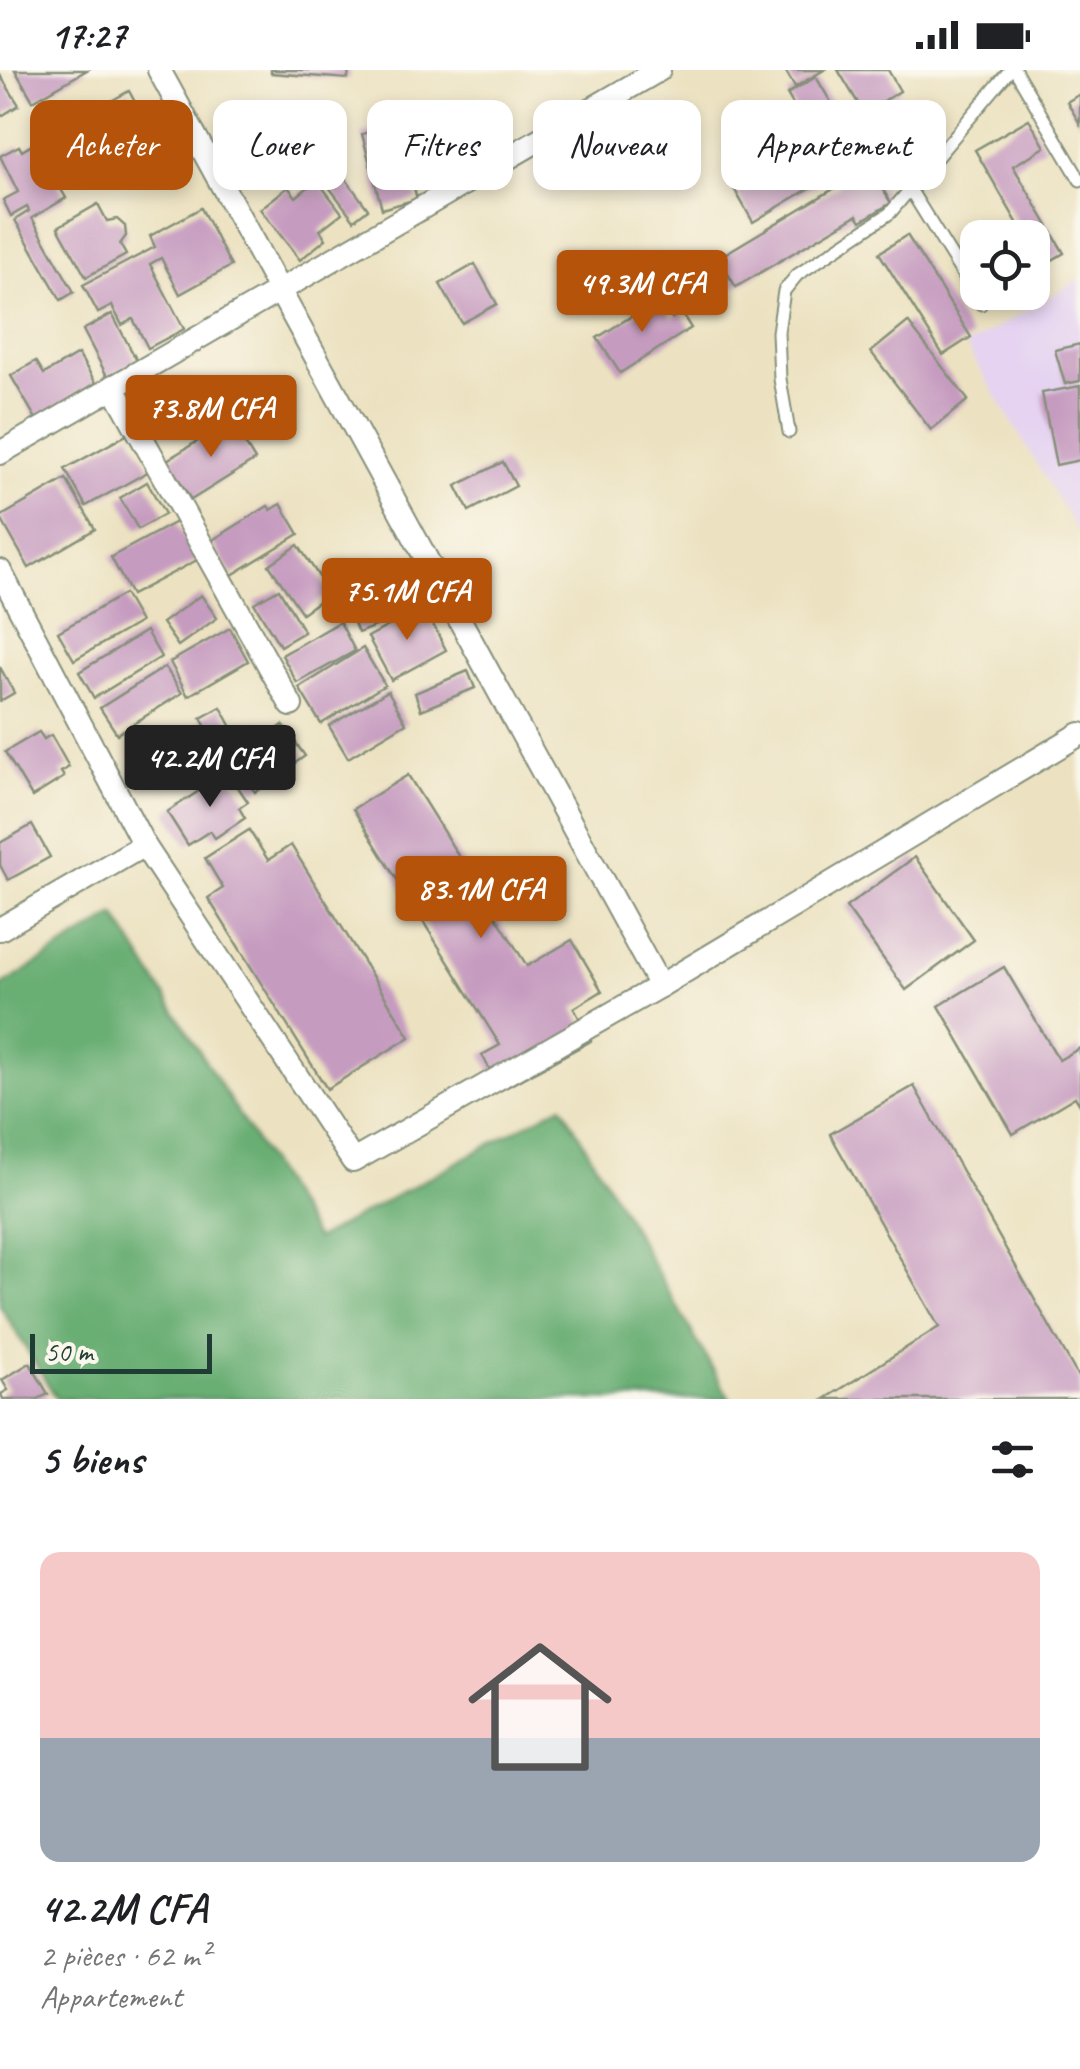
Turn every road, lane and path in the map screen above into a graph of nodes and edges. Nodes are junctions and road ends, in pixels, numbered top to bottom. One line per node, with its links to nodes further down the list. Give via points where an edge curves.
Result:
1 (159, 70): 7 (street)
2 (659, 70): 7 (street)
3 (1012, 70): 4 (lane); 5 (lane)
4 (1080, 180)
5 (911, 191): 6 (lane); 9 (lane, via 890,213 797,274 784,291 778,332)
6 (960, 270)
7 (278, 290): 8 (street); 16 (street)
8 (113, 386): 10 (street); 12 (street)
9 (788, 432)
10 (0, 452)
11 (0, 571): 14 (street)
12 (291, 705)
13 (1080, 734): 16 (street)
14 (144, 845): 15 (street); 16 (street, via 353,1162)
15 (0, 929)
16 (660, 986)

